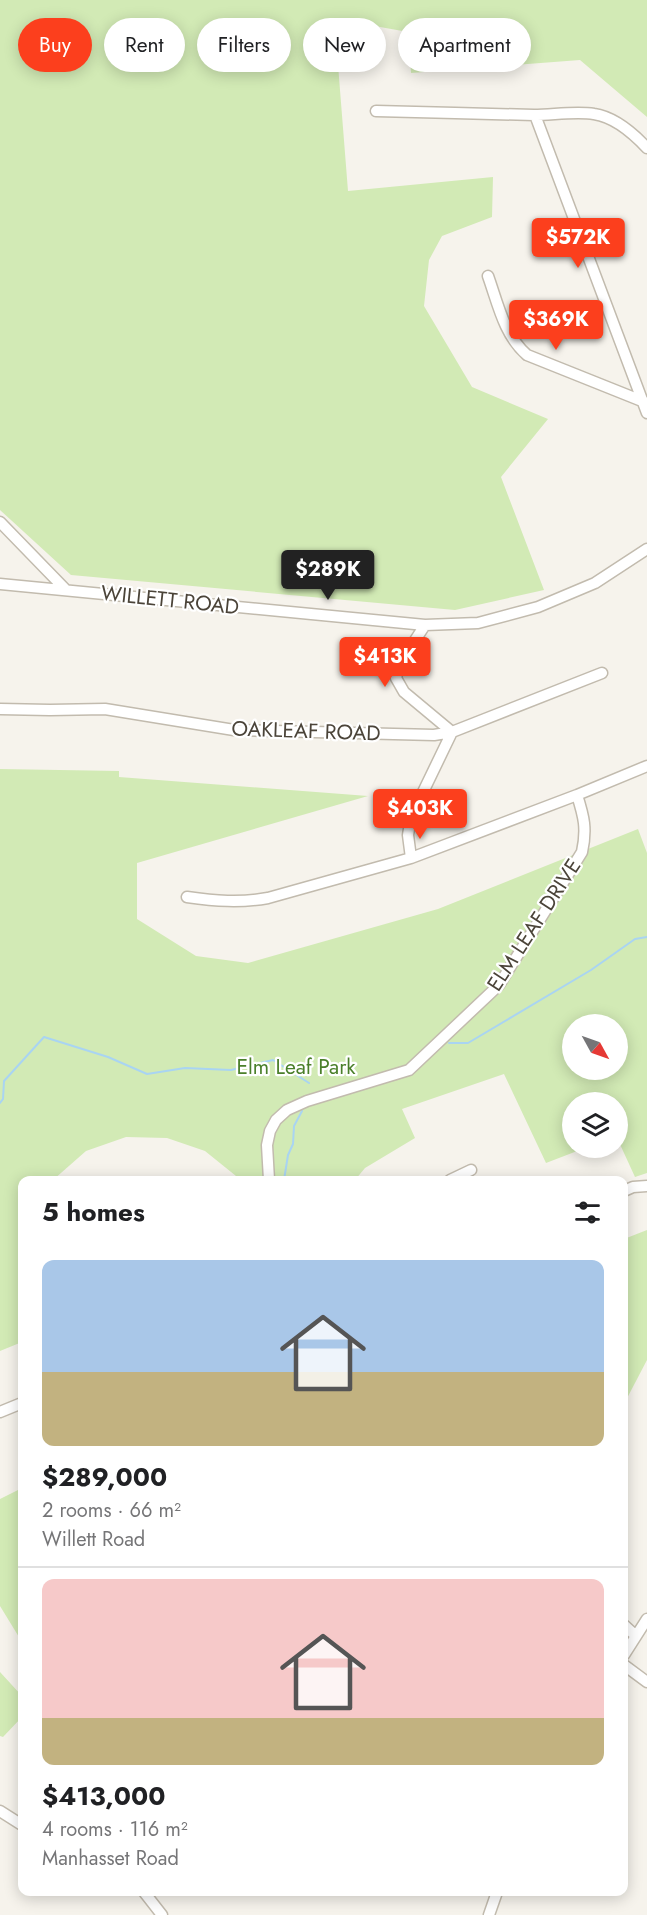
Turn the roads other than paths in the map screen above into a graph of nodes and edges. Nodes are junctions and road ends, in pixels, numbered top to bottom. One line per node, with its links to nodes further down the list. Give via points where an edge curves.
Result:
1 (376, 111): 2 (street)
2 (535, 115): 3 (street, via 594,114 609,118); 5 (street)
3 (647, 148)
4 (488, 276): 5 (street, via 517,346 527,354)
5 (645, 403): 6 (street)
6 (647, 413)
7 (0, 522): 10 (street)
8 (647, 549): 11 (street, WILLETT ROAD, via 596,583 538,607 478,623)
9 (0, 584): 10 (street, WILLETT ROAD)
10 (66, 590): 11 (street, WILLETT ROAD)
11 (425, 625): 14 (street, via 399,665 396,678 404,692)
12 (602, 672): 14 (street, OAKLEAF ROAD)
13 (0, 709): 14 (street, OAKLEAF ROAD, via 105,709 234,730 434,735)
14 (452, 732): 17 (street, via 411,817)
15 (647, 766): 16 (street)
16 (577, 795): 17 (street); 20 (street, ELM LEAF DRIVE, via 586,833 582,852 499,985 409,1070 287,1110 270,1131)
17 (411, 858): 18 (street, via 268,898 218,901)
18 (187, 897)
19 (471, 1170): 21 (street)
20 (269, 1176)
21 (458, 1176)
22 (647, 1186): 23 (street)
23 (628, 1189)
24 (18, 1405): 25 (street)
25 (0, 1412)
26 (647, 1619): 28 (street)
27 (628, 1629): 28 (street)
28 (636, 1636): 29 (street)
29 (628, 1649)
30 (628, 1668): 31 (street)
31 (647, 1682)
32 (0, 1811): 33 (street)
33 (18, 1822)
34 (147, 1896): 36 (street)
35 (496, 1896): 37 (street)
36 (162, 1915)
37 (489, 1915)

